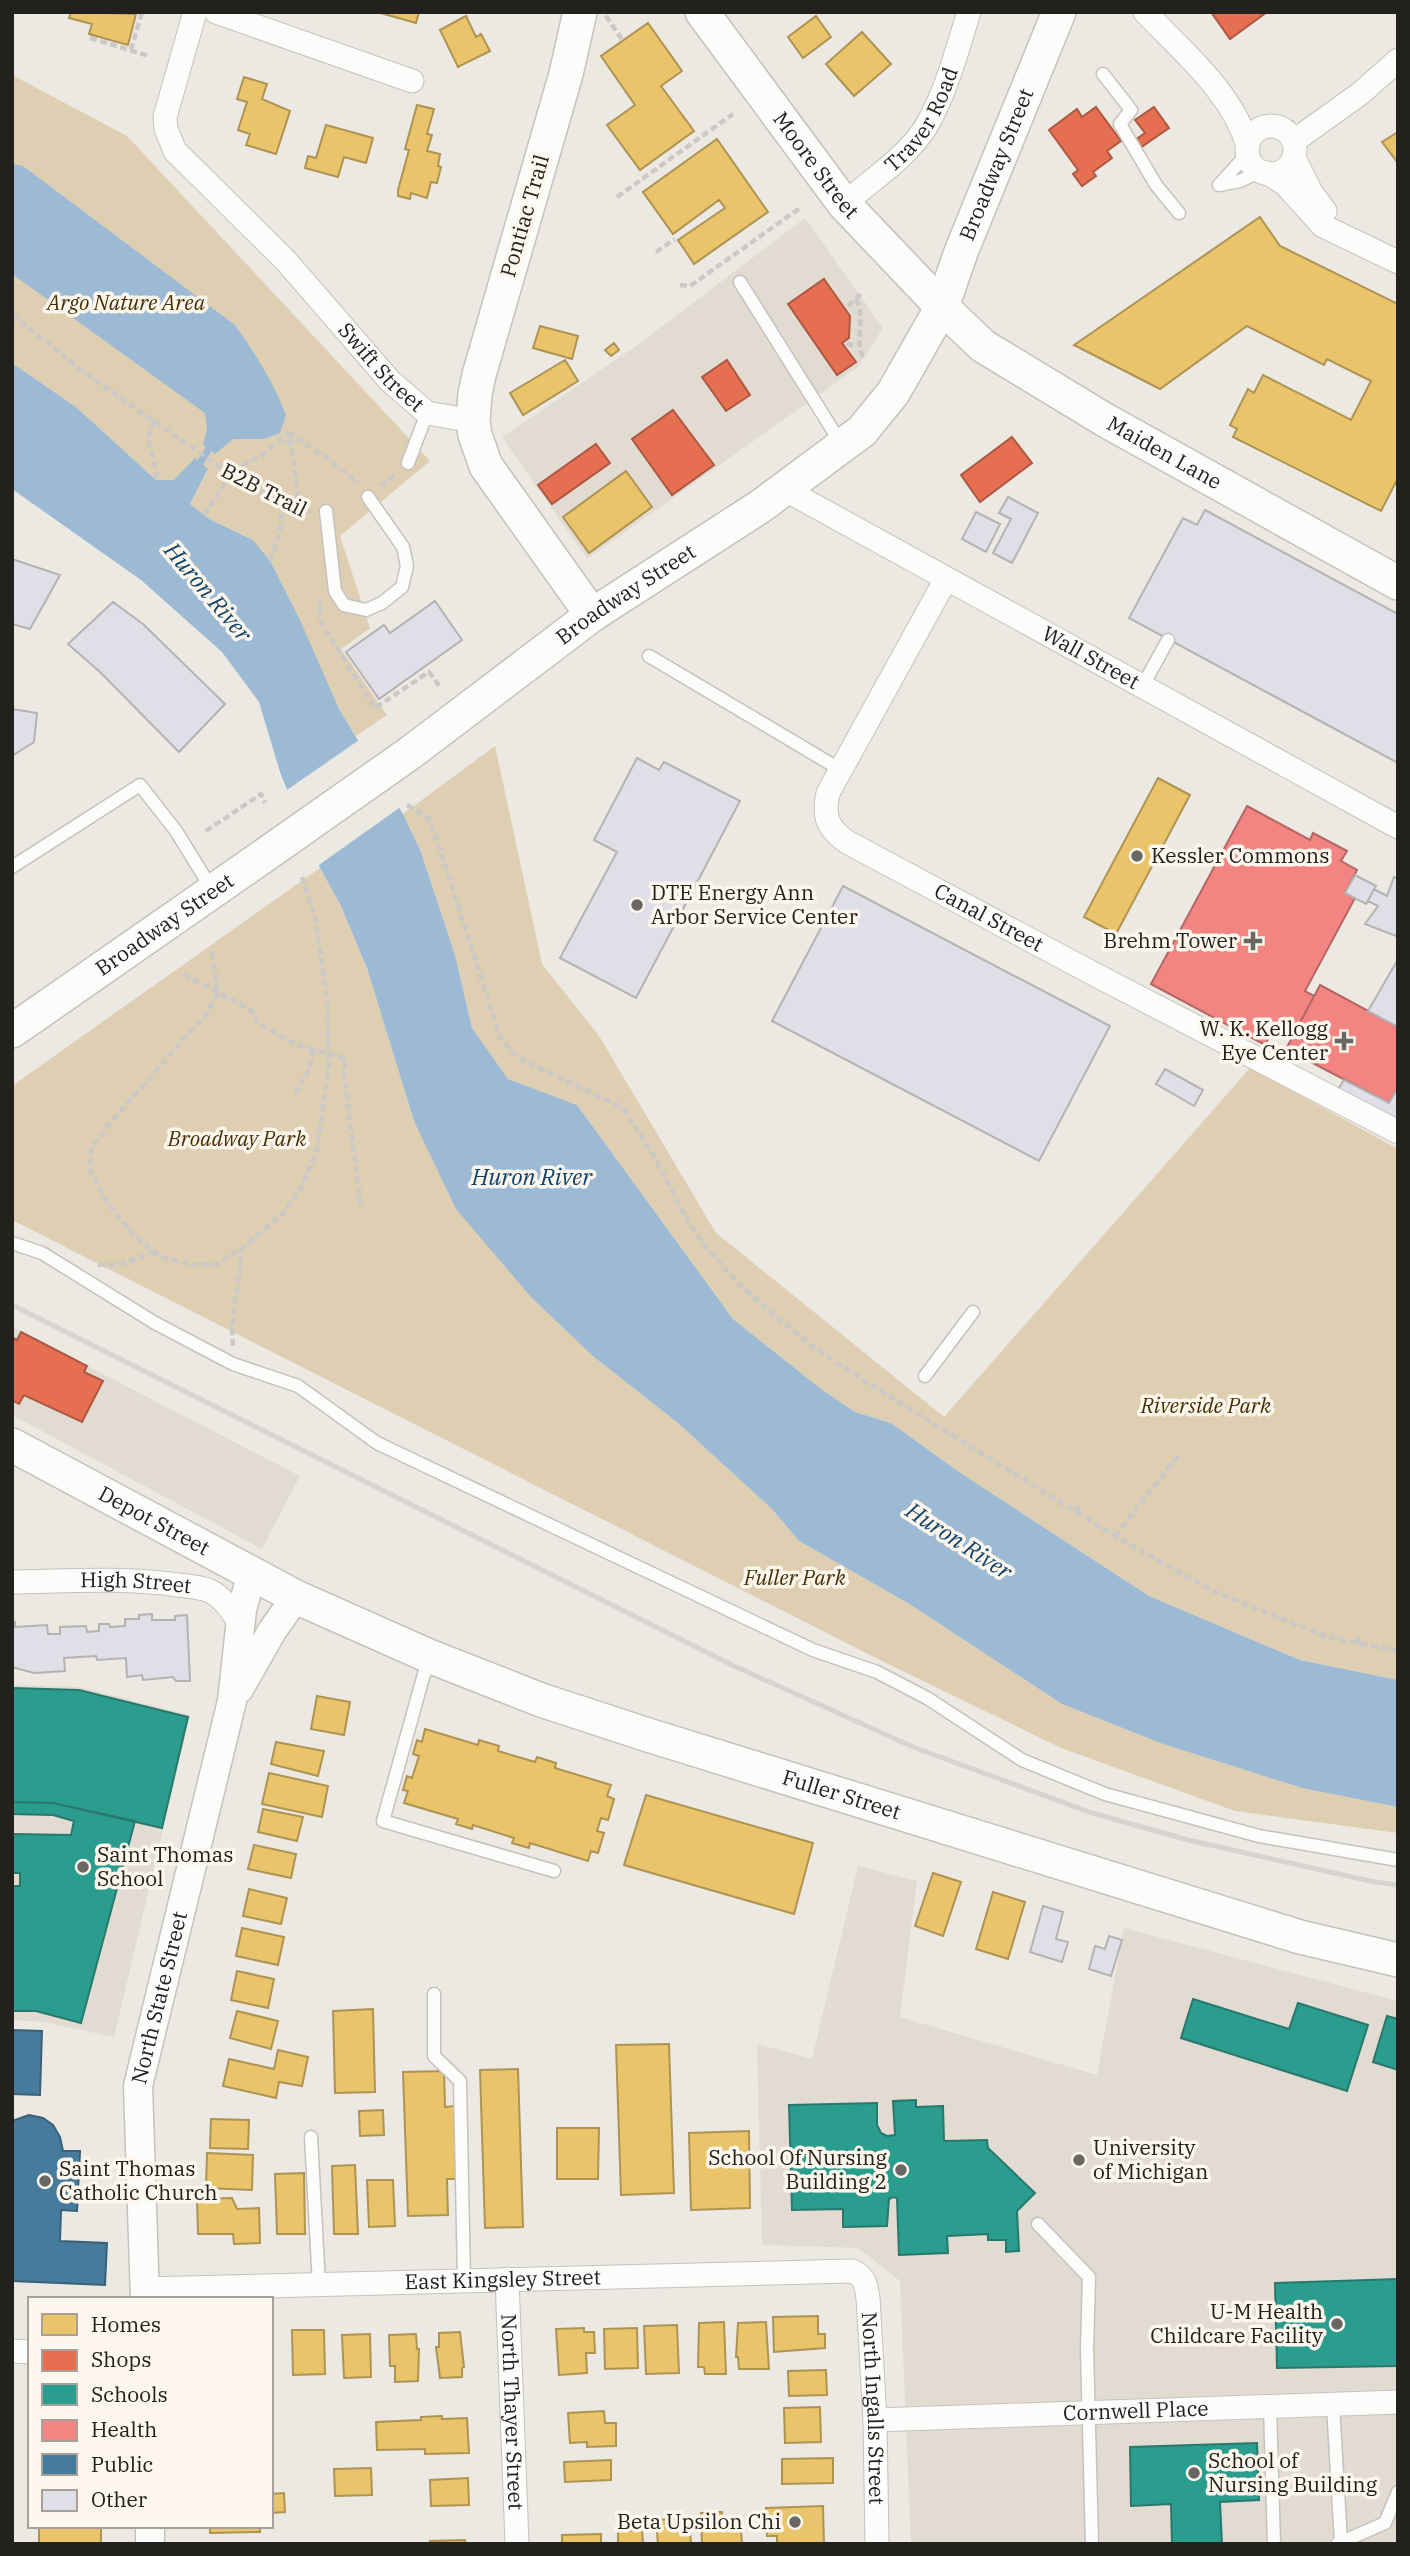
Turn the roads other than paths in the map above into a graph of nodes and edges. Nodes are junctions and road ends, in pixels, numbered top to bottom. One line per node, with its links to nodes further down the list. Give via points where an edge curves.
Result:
1 (195, 12): 20 (street, Swift Street, via 165,117 175,151 286,261 390,381)
2 (216, 12): 10 (street)
3 (580, 12): 21 (main road, Pontiac Trail, via 479,375)
4 (702, 12): 14 (main road, Moore Street)
5 (969, 12): 14 (street, Traver Road, via 926,127 902,155)
6 (1059, 12): 19 (main road, Broadway Street)
7 (1150, 14): 11 (street)
8 (1393, 64): 12 (street, via 1349,82)
9 (1103, 74): 15 (lane, via 1131,110 1120,124 1156,185)
10 (412, 81)
11 (1213, 85): 12 (street); 13 (street, via 1242,126)
12 (1285, 139): 13 (street, via 1255,132); 13 (street, via 1284,170); 16 (street, via 1311,192)
13 (1256, 161): 16 (street, via 1285,184 1323,226)
14 (844, 204): 19 (main road, Moore Street)
15 (1180, 213)
16 (1348, 237): 17 (street)
17 (1398, 262)
18 (740, 282): 22 (lane)
19 (942, 307): 22 (main road, Broadway Street, via 893,393 862,431); 28 (main road, Maiden Lane, via 982,346 1015,367)
20 (427, 413): 21 (street, Swift Street); 23 (lane)
21 (473, 421): 29 (main road, via 486,466)
22 (842, 446): 24 (main road, Broadway Street)
23 (408, 463)
24 (784, 489): 27 (street, Wall Street); 29 (main road, Broadway Street)
25 (368, 497): 26 (lane, via 404,547 407,566 402,587 366,610 344,605 335,591)
26 (320, 512)
27 (946, 579): 32 (street, Wall Street); 33 (street, Canal Street)
28 (1398, 583)
29 (592, 615): 36 (main road, Broadway Street, bridge, via 410,753)
30 (1168, 640): 32 (lane)
31 (649, 656): 33 (lane)
32 (1142, 687): 34 (street, Wall Street)
33 (841, 770): 38 (street, Canal Street, via 825,804 833,832 846,842)
34 (1398, 827)
35 (12, 867): 36 (lane, via 140,785 176,831)
36 (213, 891): 37 (main road, Broadway Street)
37 (12, 1031)
38 (1398, 1132)
39 (14, 1243): 49 (lane, via 42,1254 155,1323 240,1366 298,1386 377,1443 813,1650 877,1672 1022,1760 1105,1794 1246,1832)
40 (973, 1312): 41 (lane)
41 (925, 1376)
42 (12, 1445): 43 (main road, Depot Street)
43 (252, 1572): 45 (main road, Depot Street); 46 (street)
44 (12, 1582): 46 (street, High Street, via 145,1580 190,1587 210,1591 222,1600)
45 (296, 1597): 47 (main road, Fuller Street); 48 (street)
46 (241, 1627): 48 (street)
47 (429, 1656): 50 (lane, via 383,1821); 51 (main road, Fuller Street, via 661,1740 1300,1937)
48 (232, 1701): 59 (street, North State Street, via 140,2077)
49 (1398, 1860)
50 (554, 1871)
51 (1398, 1960)
52 (434, 1994): 57 (lane, via 434,2056 460,2081)
53 (311, 2137): 58 (lane)
54 (1038, 2224): 63 (lane, via 1088,2277)
55 (860, 2275): 56 (street, East Kingsley Street, via 836,2269); 64 (street, North Ingalls Street, via 869,2298)
56 (508, 2279): 57 (street, East Kingsley Street); 67 (street, North Thayer Street)
57 (464, 2280): 58 (street, East Kingsley Street)
58 (319, 2285): 59 (street, East Kingsley Street)
59 (144, 2294)
60 (1398, 2402): 61 (street, Cornwell Place)
61 (1333, 2405): 62 (street, Cornwell Place); 66 (lane)
62 (1269, 2407): 63 (street, Cornwell Place); 70 (lane)
63 (1088, 2413): 64 (street, Cornwell Place); 69 (lane)
64 (875, 2420): 68 (street, North Ingalls Street)
65 (1398, 2492): 66 (lane, via 1385,2523)
66 (1339, 2543)
67 (517, 2544)
68 (877, 2544)
69 (1092, 2544)
70 (1274, 2544)

